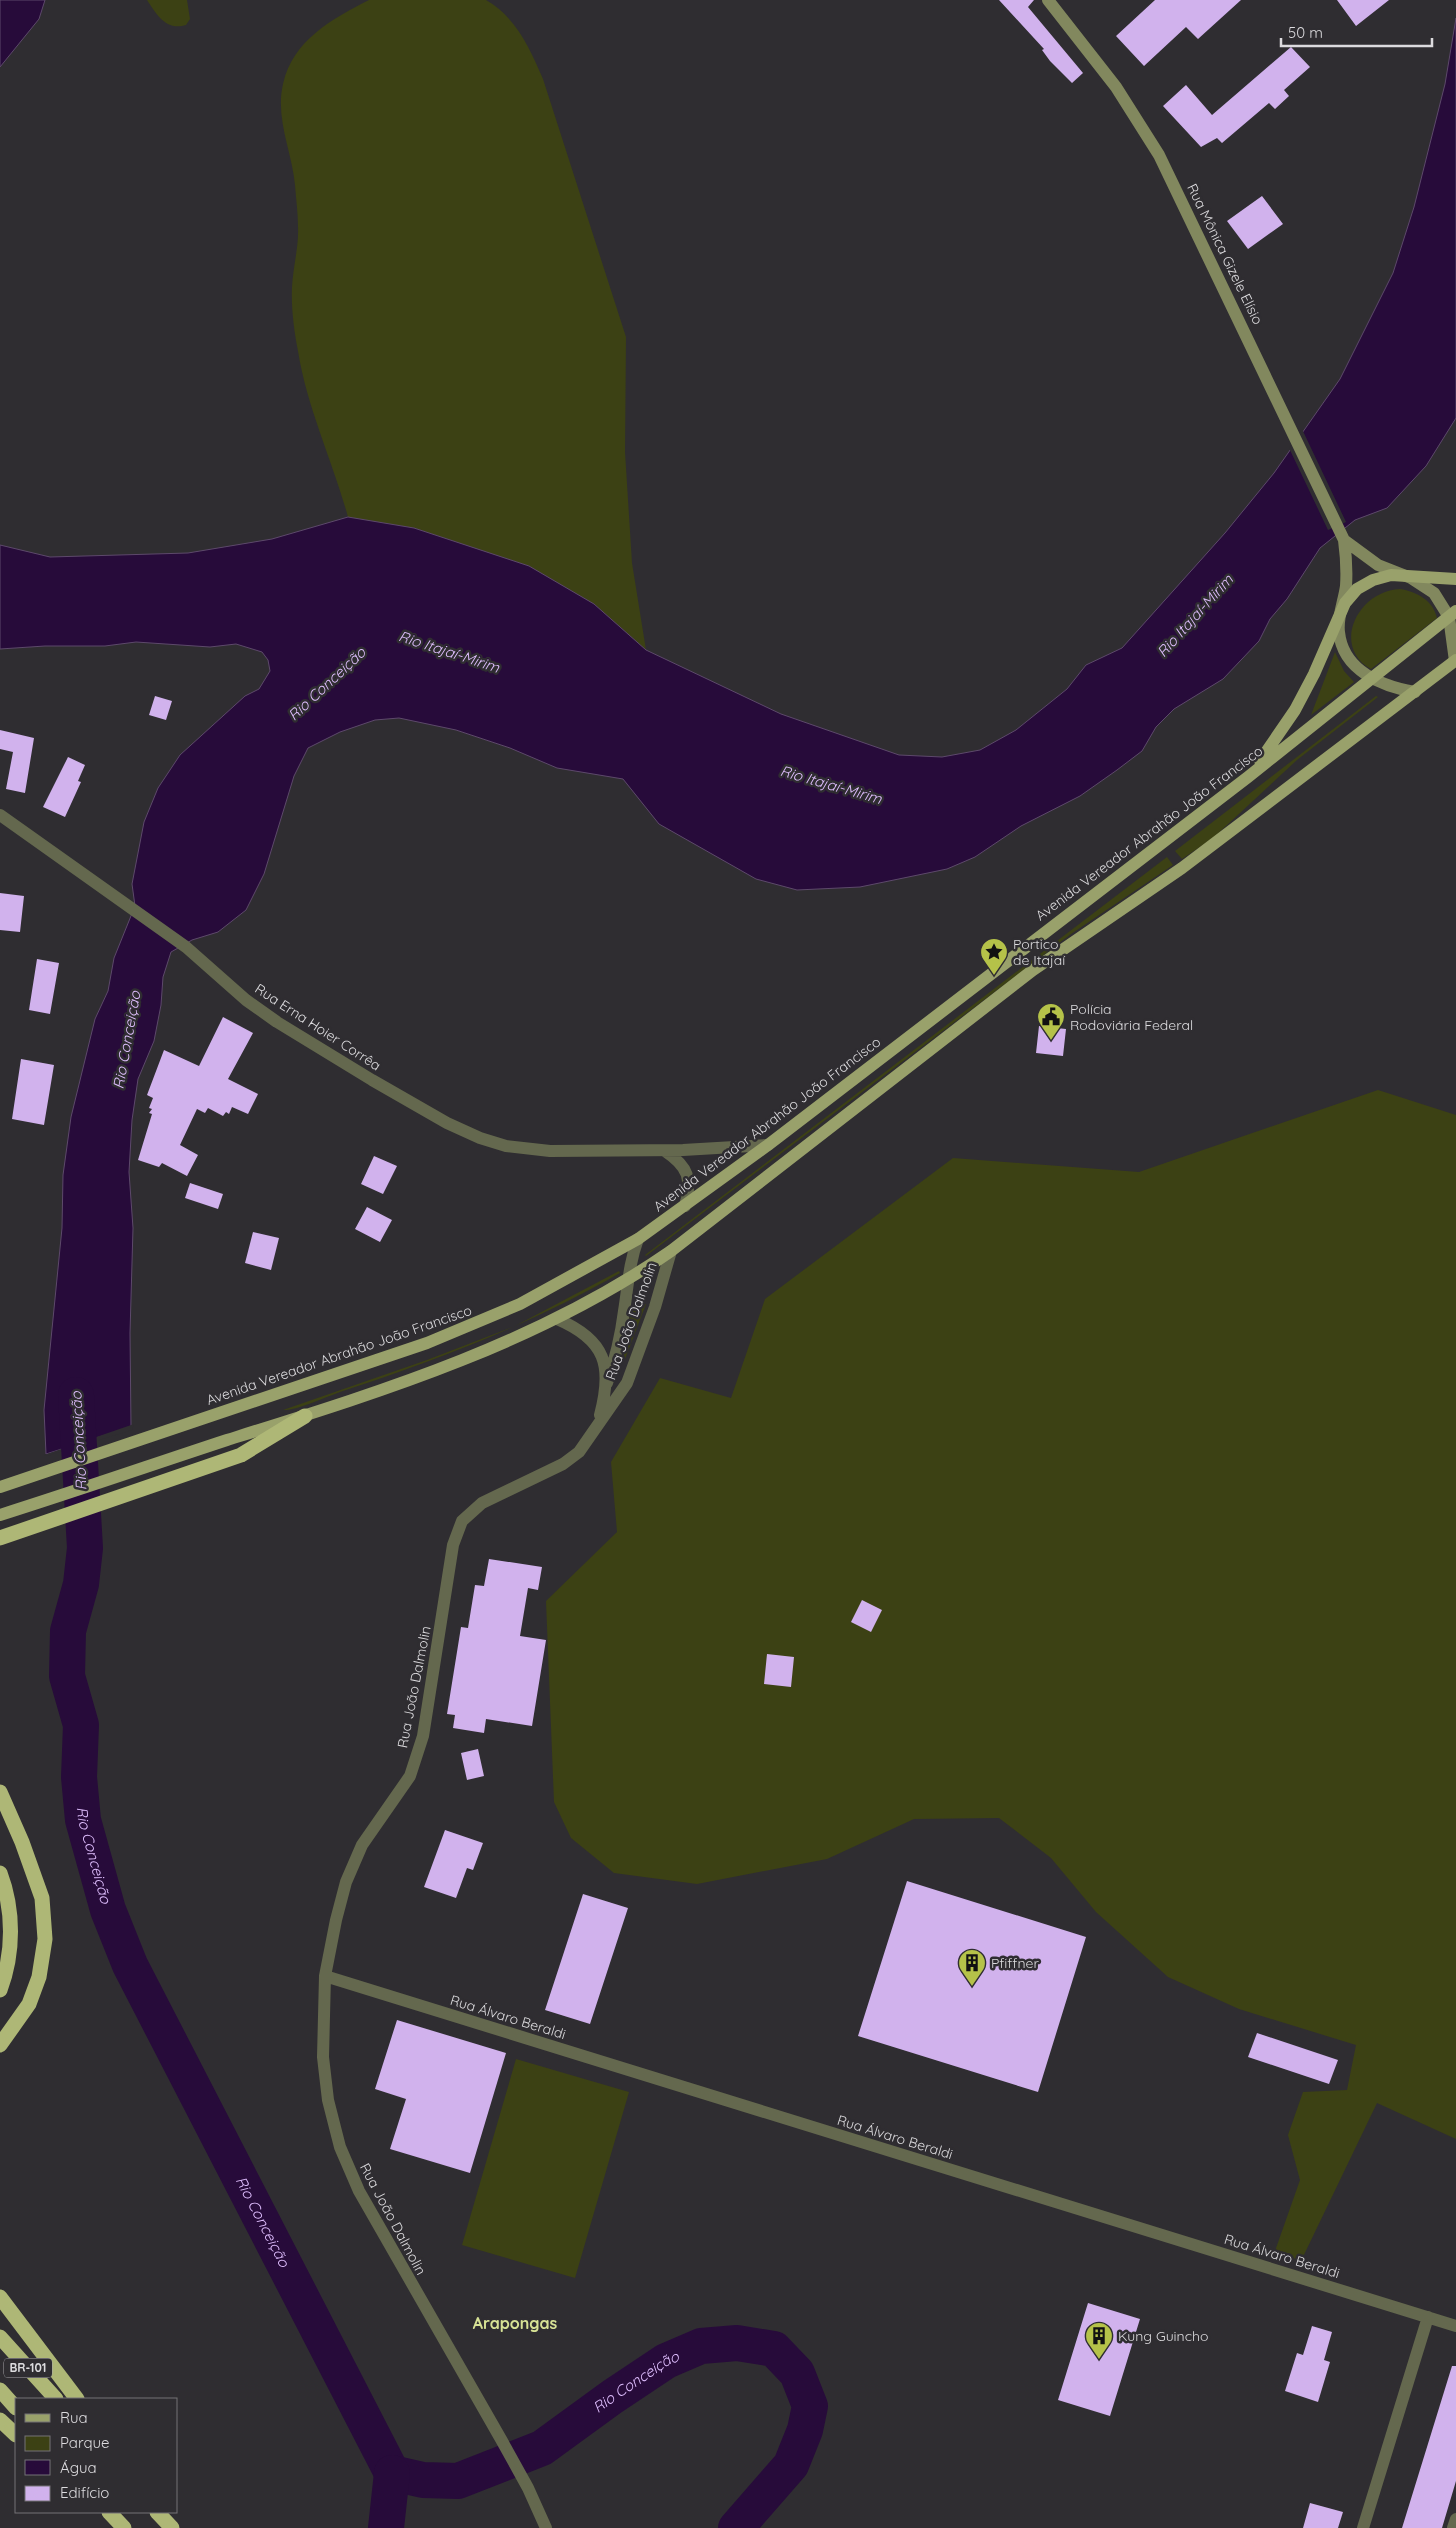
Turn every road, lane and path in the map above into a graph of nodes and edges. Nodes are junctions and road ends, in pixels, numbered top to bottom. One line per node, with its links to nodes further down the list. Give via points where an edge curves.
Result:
1 (1048, 0): 2 (street, Rua Mônica Gizele Elísio, via 1116,87 1159,155)
2 (1344, 540): 3 (street, via 1378,565); 5 (street, Rua Mônica Gizele Elísio, via 1346,573)
3 (1402, 574): 4 (main road); 5 (main road, via 1382,576 1365,584 1350,596); 6 (street, via 1427,587)
4 (1456, 579)
5 (1340, 612): 8 (street, Rua Mônica Gizele Elísio, via 1339,632 1344,651 1356,667); 10 (main road, via 1298,704)
6 (1452, 614): 7 (street); 8 (main road, Avenida Vereador Abrahão João Francisco)
7 (1455, 660): 9 (main road)
8 (1373, 679): 9 (street, Rua Mônica Gizele Elísio); 10 (main road, Avenida Vereador Abrahão João Francisco)
9 (1416, 692): 16 (main road, via 1182,868 1032,970)
10 (1248, 777): 12 (main road, Avenida Vereador Abrahão João Francisco)
11 (0, 816): 13 (street, Rua Erna Hoier Corrêa, via 186,947 246,1000 277,1022 447,1123 480,1138 531,1150)
12 (768, 1145): 13 (street, Rua Erna Hoier Corrêa); 14 (main road, Avenida Vereador Abrahão João Francisco)
13 (665, 1151): 14 (street, via 685,1167 689,1180)
14 (685, 1206): 15 (main road, Avenida Vereador Abrahão João Francisco)
15 (638, 1239): 17 (street, Rua João Dalmolin); 22 (main road, Avenida Vereador Abrahão João Francisco, via 560,1284 427,1343)
16 (671, 1251): 17 (main road); 21 (street, Rua João Dalmolin, via 655,1307 627,1383)
17 (627, 1282): 18 (main road); 19 (street, Rua João Dalmolin, via 624,1316)
18 (557, 1319): 19 (street, Rua João Dalmolin, via 582,1330 594,1343 603,1358); 20 (main road, via 477,1356)
19 (607, 1383): 21 (street, Rua João Dalmolin)
20 (305, 1416): 23 (main road); 24 (highway, via 241,1455)
21 (598, 1423): 27 (street, Rua João Dalmolin, via 571,1459 489,1499 462,1521 453,1545 422,1736 410,1776 362,1845 346,1882)
22 (0, 1487)
23 (0, 1515)
24 (0, 1538)
25 (0, 1792): 29 (highway, via 42,1898 45,1939 39,1977 29,2004)
26 (0, 1872): 28 (highway, via 11,1926 8,1970)
27 (325, 1976): 31 (street, Rua Álvaro Beraldi); 46 (street, Rua João Dalmolin, via 323,2057 328,2100 340,2147 364,2200 502,2441)
28 (0, 1990)
29 (0, 2045)
30 (0, 2297): 36 (highway)
31 (1428, 2317): 32 (street, Rua Álvaro Beraldi); 47 (street)
32 (1456, 2326)
33 (0, 2337): 35 (highway, BR-101)
34 (0, 2390): 37 (highway)
35 (55, 2398)
36 (76, 2398)
37 (15, 2407)
38 (0, 2420): 39 (highway)
39 (15, 2434)
40 (110, 2513): 44 (highway)
41 (159, 2513): 45 (highway)
42 (164, 2513): 45 (highway)
43 (1456, 2520): 48 (street)
44 (124, 2528)
45 (174, 2528)
46 (546, 2528)
47 (1363, 2528)
48 (1453, 2528)

